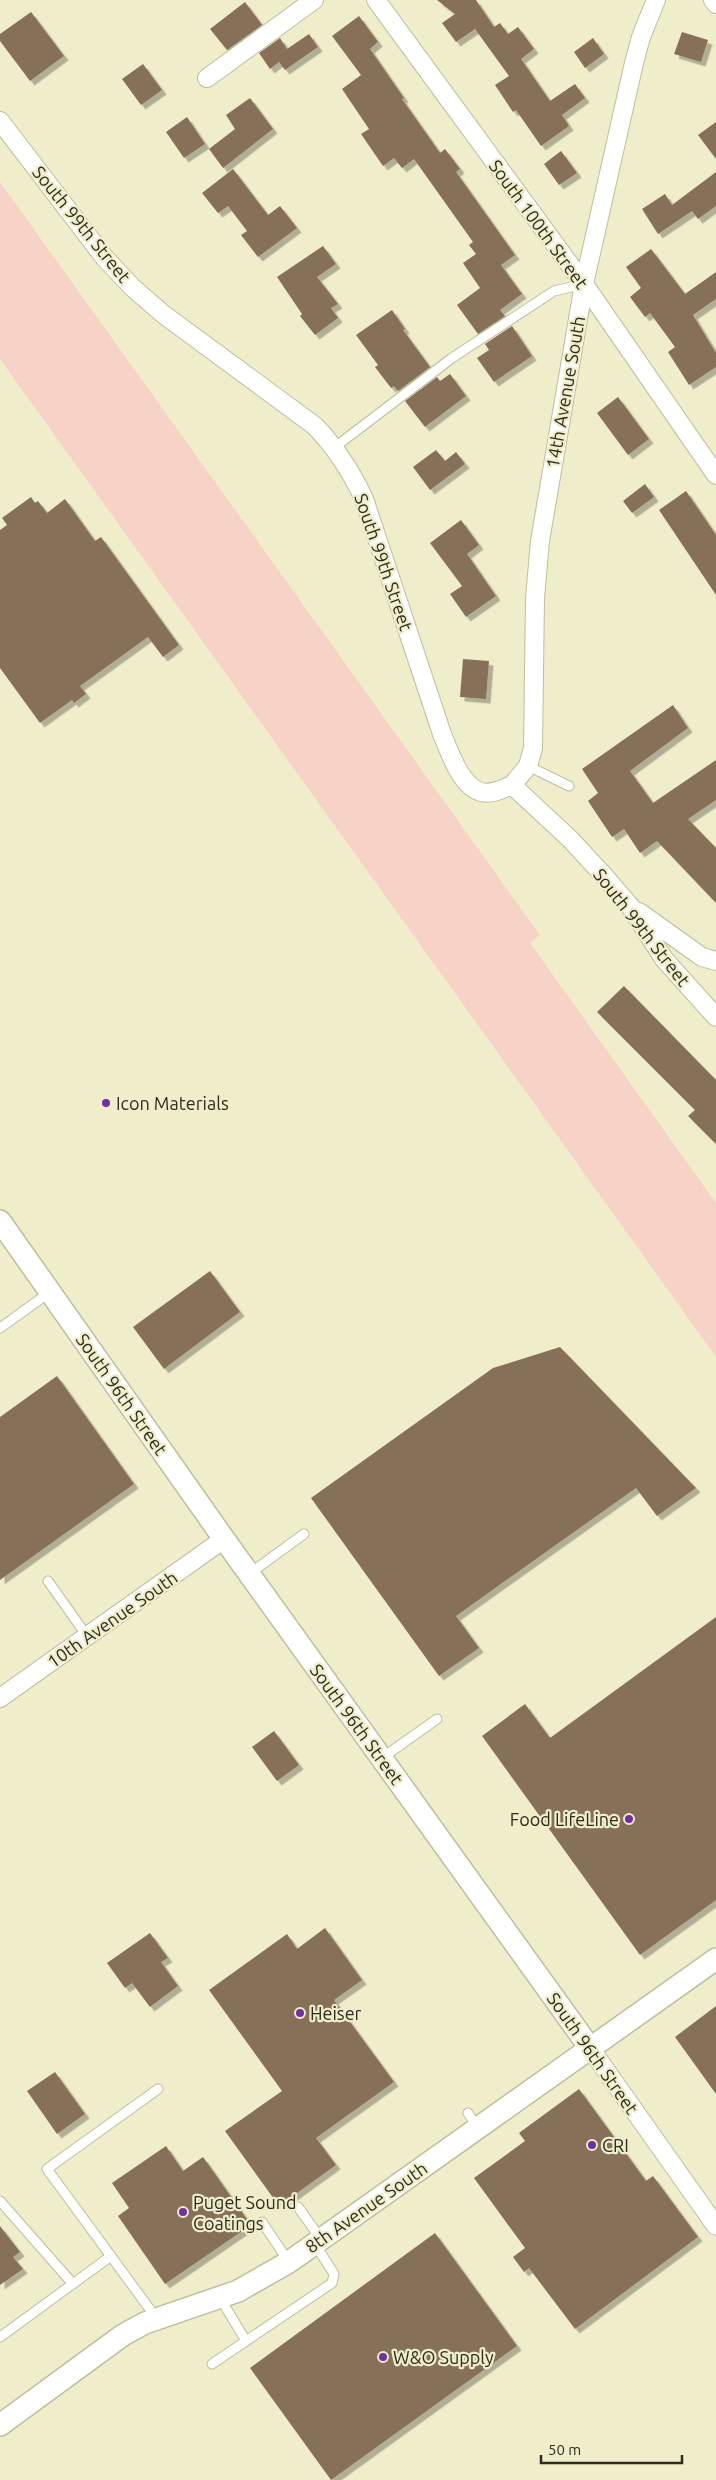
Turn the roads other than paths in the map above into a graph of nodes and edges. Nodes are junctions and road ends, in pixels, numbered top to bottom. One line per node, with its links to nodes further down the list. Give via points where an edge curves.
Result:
1 (314, 0): 6 (street)
2 (376, 0): 8 (street, South 100th Street)
3 (656, 0): 8 (street, 14th Avenue South, via 634,63)
4 (713, 0): 5 (street)
5 (716, 4)
6 (208, 78)
7 (0, 121): 9 (street, South 99th Street, via 104,257 132,287 163,314 315,426)
8 (584, 284): 9 (lane, via 554,291 452,358); 10 (street, South 100th Street); 11 (street, 14th Avenue South, via 540,542 535,598 533,748)
9 (335, 448): 12 (street, South 99th Street, via 364,499 442,734 456,765 472,788 483,793)
10 (716, 474)
11 (528, 766): 12 (street, 14th Avenue South); 13 (lane)
12 (512, 785): 14 (street, South 99th Street, via 570,839)
13 (569, 786)
14 (630, 906): 15 (street, via 702,957); 16 (street, South 99th Street, via 664,959)
15 (716, 960)
16 (716, 1017)
17 (0, 1220): 18 (street, South 96th Street)
18 (50, 1292): 19 (lane); 21 (street, South 96th Street)
19 (0, 1328)
20 (304, 1534): 22 (lane)
21 (224, 1539): 22 (street, South 96th Street); 24 (street, 10th Avenue South)
22 (249, 1574): 27 (street, South 96th Street)
23 (48, 1582): 24 (lane)
24 (87, 1636): 25 (street, 10th Avenue South)
25 (0, 1698)
26 (437, 1719): 27 (lane)
27 (382, 1758): 29 (street, South 96th Street)
28 (716, 1958): 29 (street, 8th Avenue South)
29 (590, 2048): 34 (street, South 96th Street); 35 (street, 8th Avenue South, via 473,2120)
30 (158, 2088): 36 (lane, via 47,2169)
31 (0, 2201): 38 (lane)
32 (298, 2206): 35 (lane)
33 (262, 2222): 37 (lane)
34 (716, 2226)
35 (318, 2241): 37 (street, 8th Avenue South); 42 (lane, via 334,2274 332,2283)
36 (111, 2256): 38 (lane); 40 (lane)
37 (290, 2262): 39 (street, 8th Avenue South)
38 (72, 2284): 41 (lane)
39 (220, 2298): 40 (street, 8th Avenue South); 42 (lane)
40 (157, 2319): 44 (street, 8th Avenue South, via 124,2335)
41 (0, 2337)
42 (246, 2341): 43 (lane)
43 (212, 2364)
44 (0, 2425)

